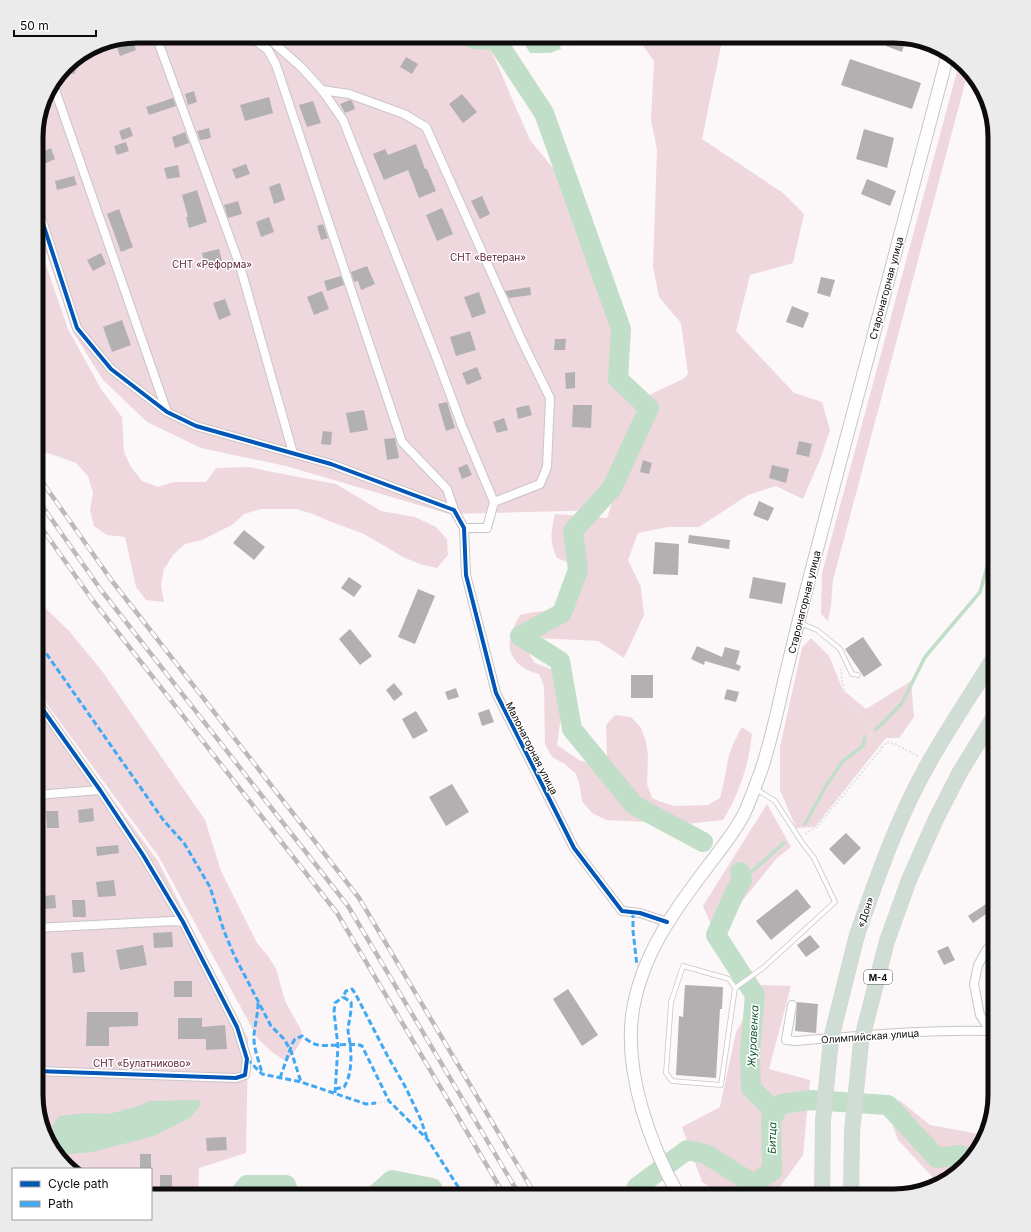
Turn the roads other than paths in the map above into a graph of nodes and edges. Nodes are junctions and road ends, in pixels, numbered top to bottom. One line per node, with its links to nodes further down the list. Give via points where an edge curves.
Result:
1 (159, 43): 9 (street, via 240,266)
2 (258, 43): 11 (street, via 268,50 276,64 402,442 447,489)
3 (274, 43): 5 (street)
4 (947, 59): 13 (main road, Старонагорная улица)
5 (322, 90): 10 (street, via 343,120); 10 (street, via 349,94 404,114 426,127 550,398 547,467 540,484)
6 (55, 91): 8 (street)
7 (43, 223): 8 (street, via 78,328 112,369)
8 (167, 412): 9 (street, via 196,426)
9 (293, 453): 11 (street, via 331,464)
10 (494, 502): 12 (street, via 487,528)
11 (454, 510): 12 (street)
12 (464, 528): 22 (street, Малонагорная улица, via 466,575 496,693 574,848 622,911 640,913)
13 (798, 623): 15 (lane, via 817,630 840,649 852,674); 18 (main road, Старонагорная улица, via 771,735)
14 (988, 666): 31 (highway, «Дон», bridge, via 924,758 857,935 831,1039 823,1120)
15 (858, 675)
16 (43, 710): 19 (street)
17 (988, 726): 32 (highway, М-4, bridge, via 960,772 936,819 909,880 887,941 861,1042 852,1132)
18 (754, 788): 22 (main road, Старонагорная улица, via 742,818); 25 (lane, via 775,801 814,858 834,902 763,968)
19 (100, 790): 20 (street); 21 (street)
20 (43, 794)
21 (184, 922): 23 (street); 29 (street, via 237,1027 247,1058 245,1075 236,1078)
22 (667, 922): 30 (main road, Старонагорная улица, via 640,981 631,1032 634,1073 641,1108)
23 (43, 928)
24 (988, 948): 27 (street, Олимпийская улица, via 978,965 974,984 980,1015)
25 (735, 988): 25 (lane, via 729,978 683,966 671,1002 666,1073 672,1081 721,1084)
26 (792, 1005): 28 (street, Олимпийская улица, via 786,1040)
27 (988, 1025)
28 (988, 1031)
29 (43, 1071)
30 (674, 1189)
31 (822, 1189)
32 (851, 1189)

